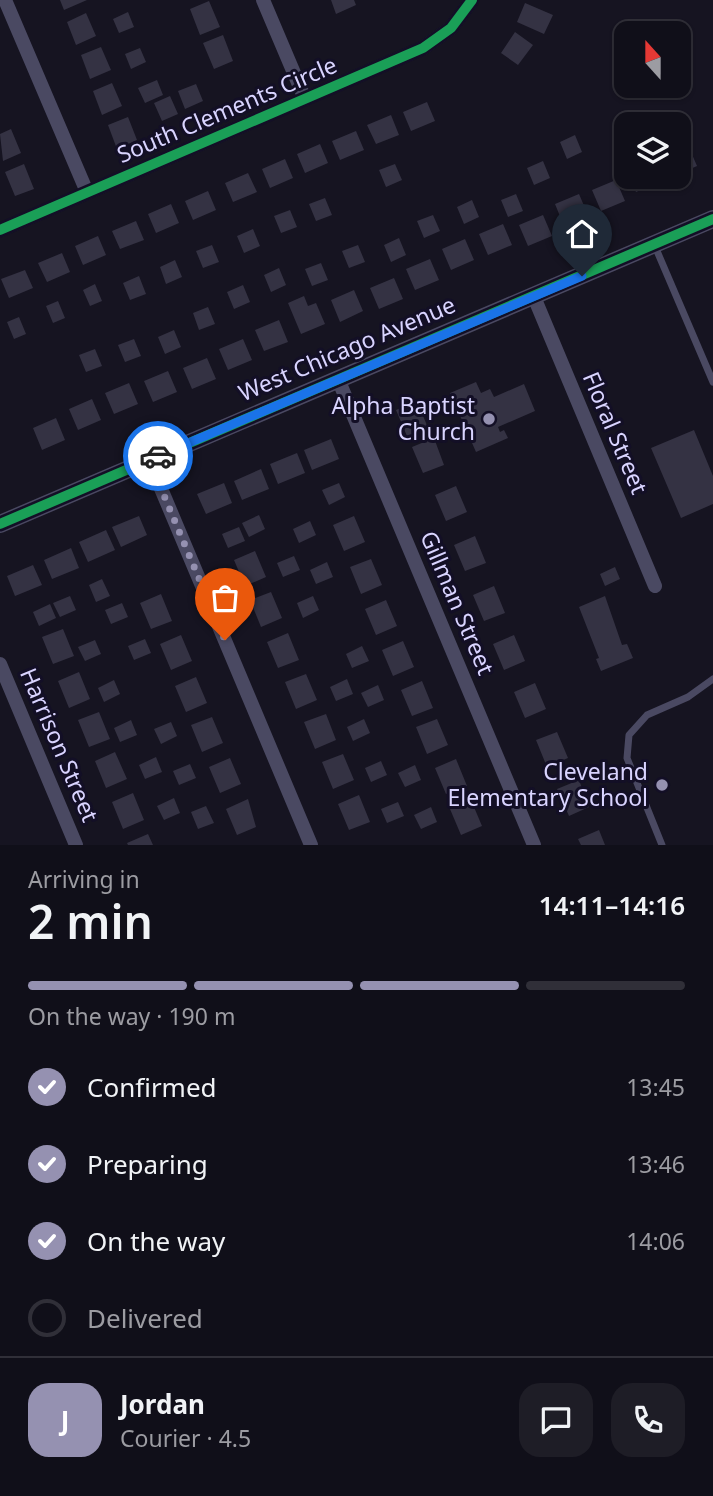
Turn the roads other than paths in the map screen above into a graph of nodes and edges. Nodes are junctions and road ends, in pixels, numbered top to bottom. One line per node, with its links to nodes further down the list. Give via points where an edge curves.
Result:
1 (5, 0): 5 (street)
2 (263, 0): 4 (street)
3 (472, 0): 4 (street, South Clements Circle, via 451,28 423,48)
4 (305, 99): 5 (street, South Clements Circle)
5 (87, 192): 7 (street, South Clements Circle)
6 (713, 219): 8 (street, West Chicago Avenue)
7 (0, 230)
8 (654, 244): 9 (street, West Chicago Avenue); 11 (lane)
9 (534, 297): 10 (street, West Chicago Avenue); 14 (street, Floral Street)
10 (338, 379): 12 (street, West Chicago Avenue); 19 (street, Gillman Street)
11 (713, 382)
12 (149, 460): 13 (street, West Chicago Avenue); 18 (street)
13 (0, 524)
14 (655, 586)
15 (0, 664): 17 (street, Harrison Street)
16 (713, 679): 20 (lane, via 688,697 647,715 629,735 627,758)
17 (76, 845)
18 (311, 845)
19 (534, 845)
20 (662, 845)

